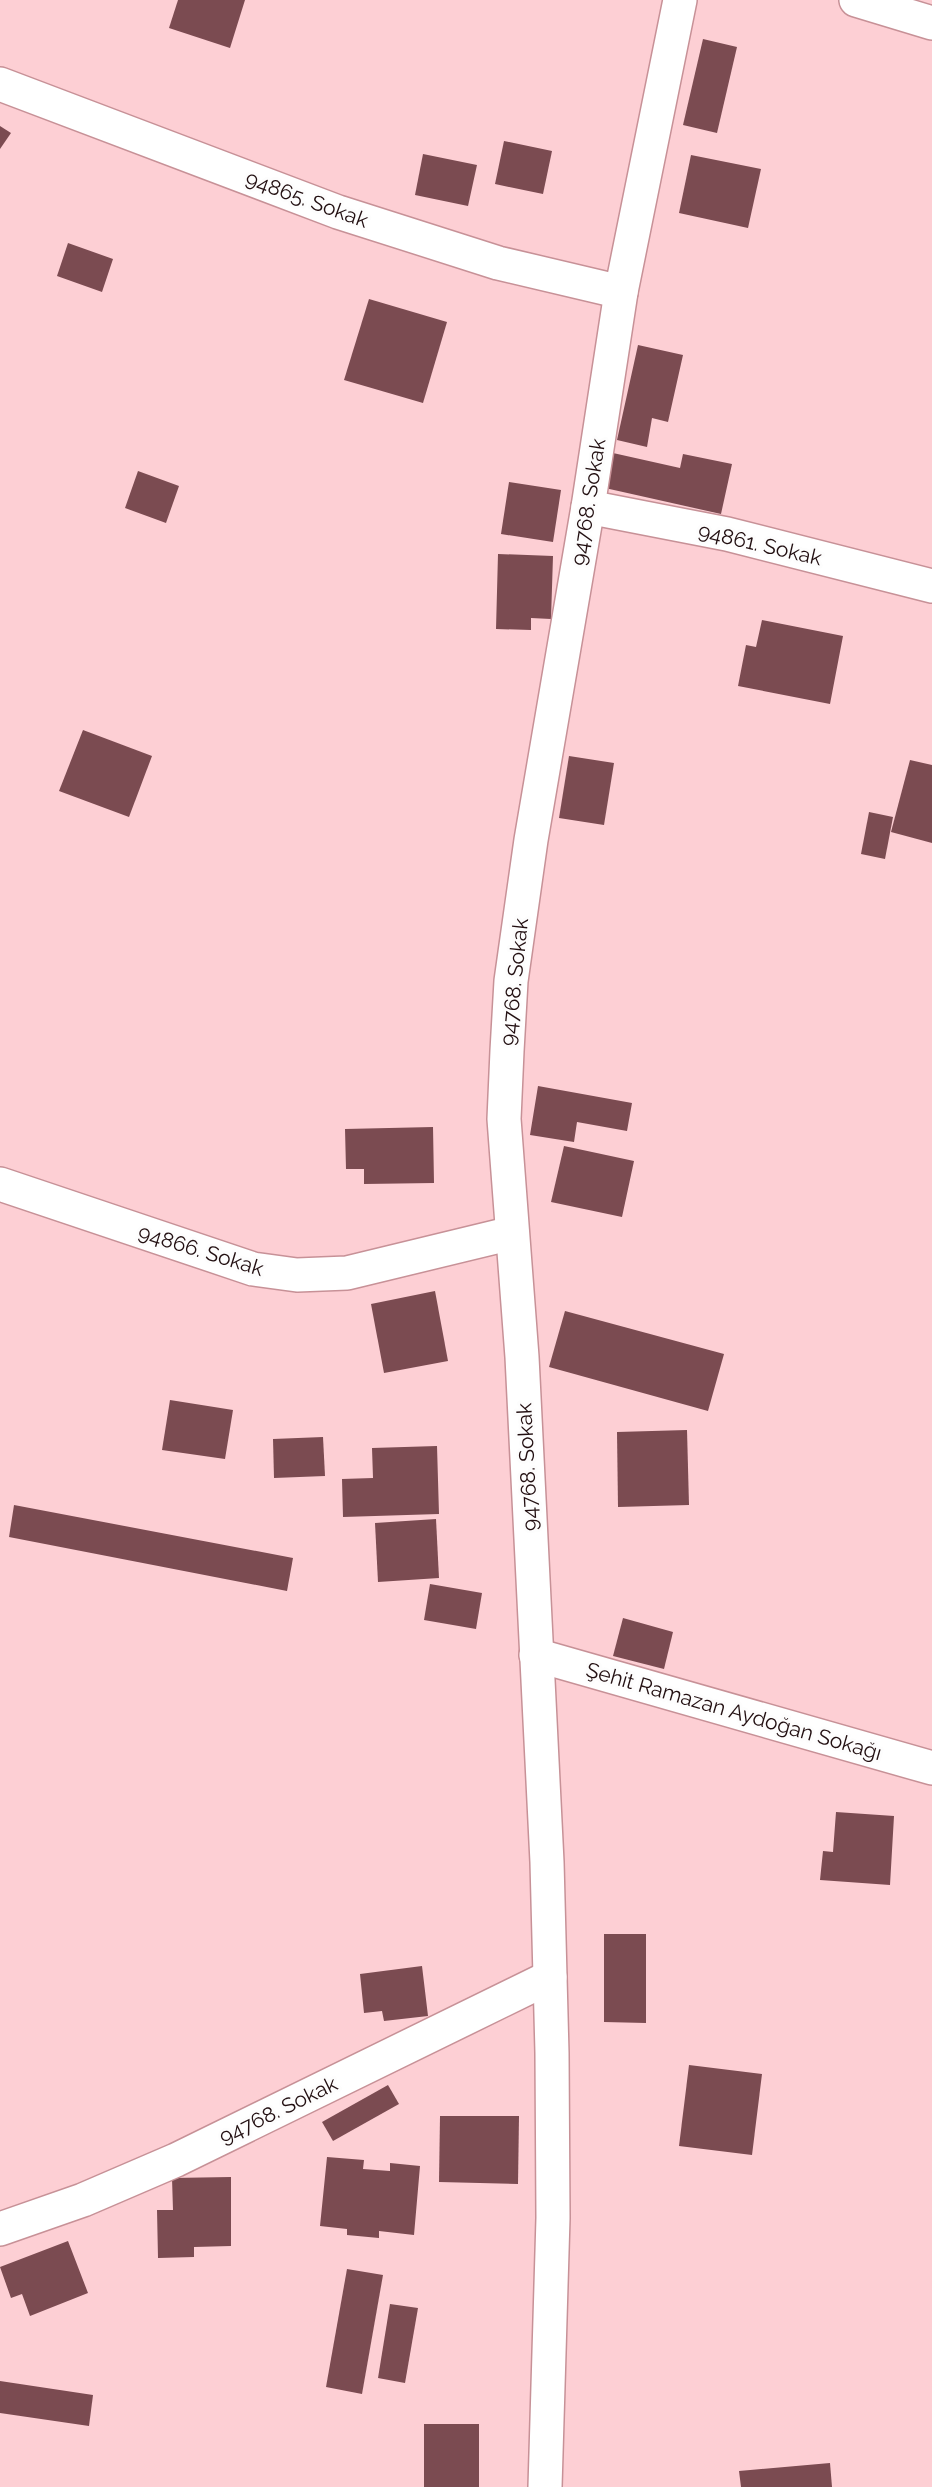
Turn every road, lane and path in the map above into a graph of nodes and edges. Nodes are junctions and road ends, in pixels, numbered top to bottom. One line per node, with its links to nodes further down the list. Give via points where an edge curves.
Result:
1 (680, 0): 5 (street, 94768. Sokak)
2 (856, 0): 3 (street)
3 (932, 23)
4 (0, 84): 5 (street, 94865. Sokak, via 338,212 498,263)
5 (621, 292): 6 (street, 94768. Sokak)
6 (588, 507): 7 (street, 94861. Sokak, via 727,534); 9 (street, 94768. Sokak, via 511,981 504,1119)
7 (932, 586)
8 (0, 1184): 9 (street, 94866. Sokak, via 253,1269 297,1275 347,1273)
9 (512, 1233): 10 (street, 94768. Sokak)
10 (536, 1654): 11 (street, Şehit Ramazan Aydoğan Sokağı); 12 (street, 94768. Sokak)
11 (932, 1768)
12 (550, 1977): 13 (street, 94768. Sokak, via 176,2160 83,2200); 14 (street, 94768. Sokak, via 553,2218)
13 (0, 2229)
14 (545, 2487)

